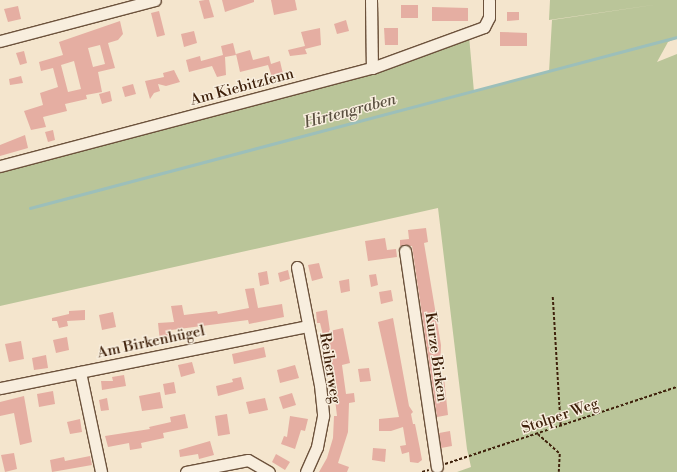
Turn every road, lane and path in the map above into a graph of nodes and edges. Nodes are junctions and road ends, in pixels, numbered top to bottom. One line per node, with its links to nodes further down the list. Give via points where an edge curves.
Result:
1 (155, 0): 4 (street)
2 (371, 0): 5 (street)
3 (489, 0): 5 (street, Am Kiebitzfenn, via 488,23 477,30)
4 (0, 41)
5 (372, 68): 6 (street, Am Kiebitzfenn)
6 (0, 166)
7 (405, 251): 17 (street, Kurze Birken)
8 (297, 267): 10 (street, Reiherweg)
9 (553, 297): 14 (path)
10 (308, 326): 11 (street, Am Birkenhügel); 21 (street, Reiherweg, via 320,385 323,416 317,446)
11 (81, 375): 13 (street, Am Birkenhügel); 18 (street)
12 (677, 387): 14 (path, Stolper Weg)
13 (0, 388)
14 (561, 427): 15 (path, Stolper Weg)
15 (538, 434): 16 (path, Stolper Weg); 22 (path, via 560,454)
16 (449, 462)
17 (437, 467)
18 (101, 472)
19 (186, 472): 20 (street, via 248,460)
20 (269, 472)
21 (306, 472)
22 (559, 472)

